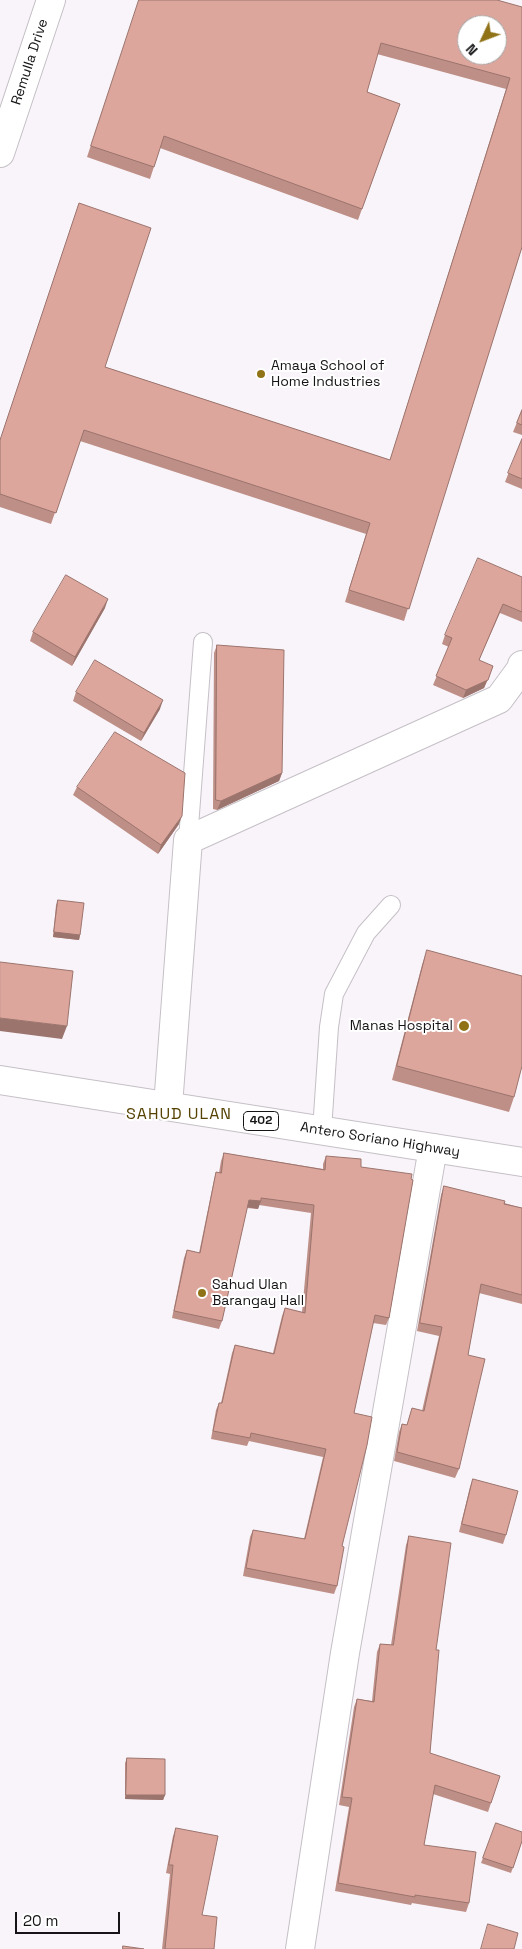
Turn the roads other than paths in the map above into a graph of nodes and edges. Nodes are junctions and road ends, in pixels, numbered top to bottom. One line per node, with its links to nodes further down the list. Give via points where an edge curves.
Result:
1 (51, 0): 2 (street, Remulla Drive)
2 (0, 153)
3 (203, 642): 5 (lane)
4 (522, 664): 5 (street, via 499,699)
5 (188, 840): 8 (street)
6 (391, 905): 9 (lane, via 366,933 334,994)
7 (0, 1080): 8 (street, Antero Soriano Highway / 402)
8 (168, 1106): 9 (street, Antero Soriano Highway / 402)
9 (322, 1130): 10 (street, Antero Soriano Highway / 402)
10 (432, 1148): 11 (street, Antero Soriano Highway / 402); 12 (street, via 345,1653)
11 (522, 1162)
12 (300, 1949)

